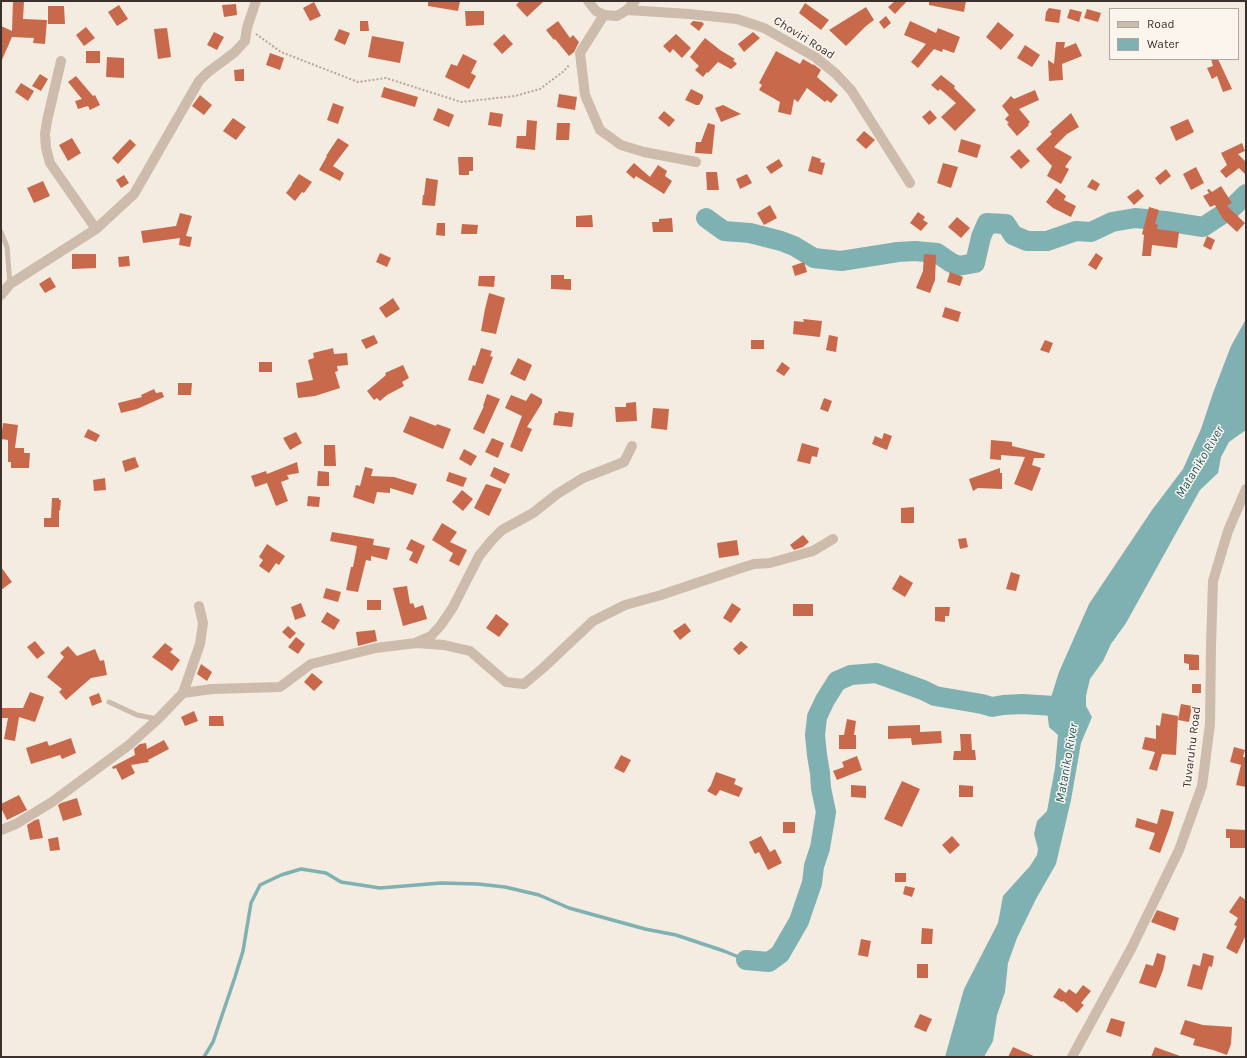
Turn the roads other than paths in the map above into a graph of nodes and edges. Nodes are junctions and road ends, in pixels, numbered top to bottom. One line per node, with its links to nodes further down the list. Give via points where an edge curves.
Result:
1 (256, 1): 9 (street, via 245,41 199,81 134,194)
2 (588, 1): 5 (street, via 596,12)
3 (635, 1): 4 (street)
4 (627, 10): 5 (street, via 616,16); 8 (street, Choviri Road, via 737,19 764,28 815,57 836,73 851,90)
5 (604, 15): 7 (street, via 580,53 585,95 600,130 621,145)
6 (61, 62): 9 (street, via 47,121 46,148 50,163)
7 (696, 162)
8 (910, 183)
9 (96, 229): 11 (street)
10 (1, 232): 11 (lane, via 7,247)
11 (10, 284): 12 (street)
12 (1, 295)
13 (632, 446): 17 (street, via 624,462 583,478 557,494 534,513 502,530 479,556 441,625 431,636)
14 (1246, 489): 22 (street, Tuvaruhu Road, via 1228,531 1213,581 1210,724 1202,786 1179,850)
15 (833, 539): 17 (street, via 813,551 770,563 754,564 625,605 593,621 524,684 506,682 470,651)
16 (199, 606): 18 (street, via 203,623 200,644)
17 (416, 643): 18 (street, via 376,648 311,664 280,687 212,689)
18 (183, 693): 20 (street)
19 (109, 702): 20 (lane, via 137,715)
20 (158, 720): 21 (street, via 129,745 52,802)
21 (1, 830)
22 (1072, 1057)

